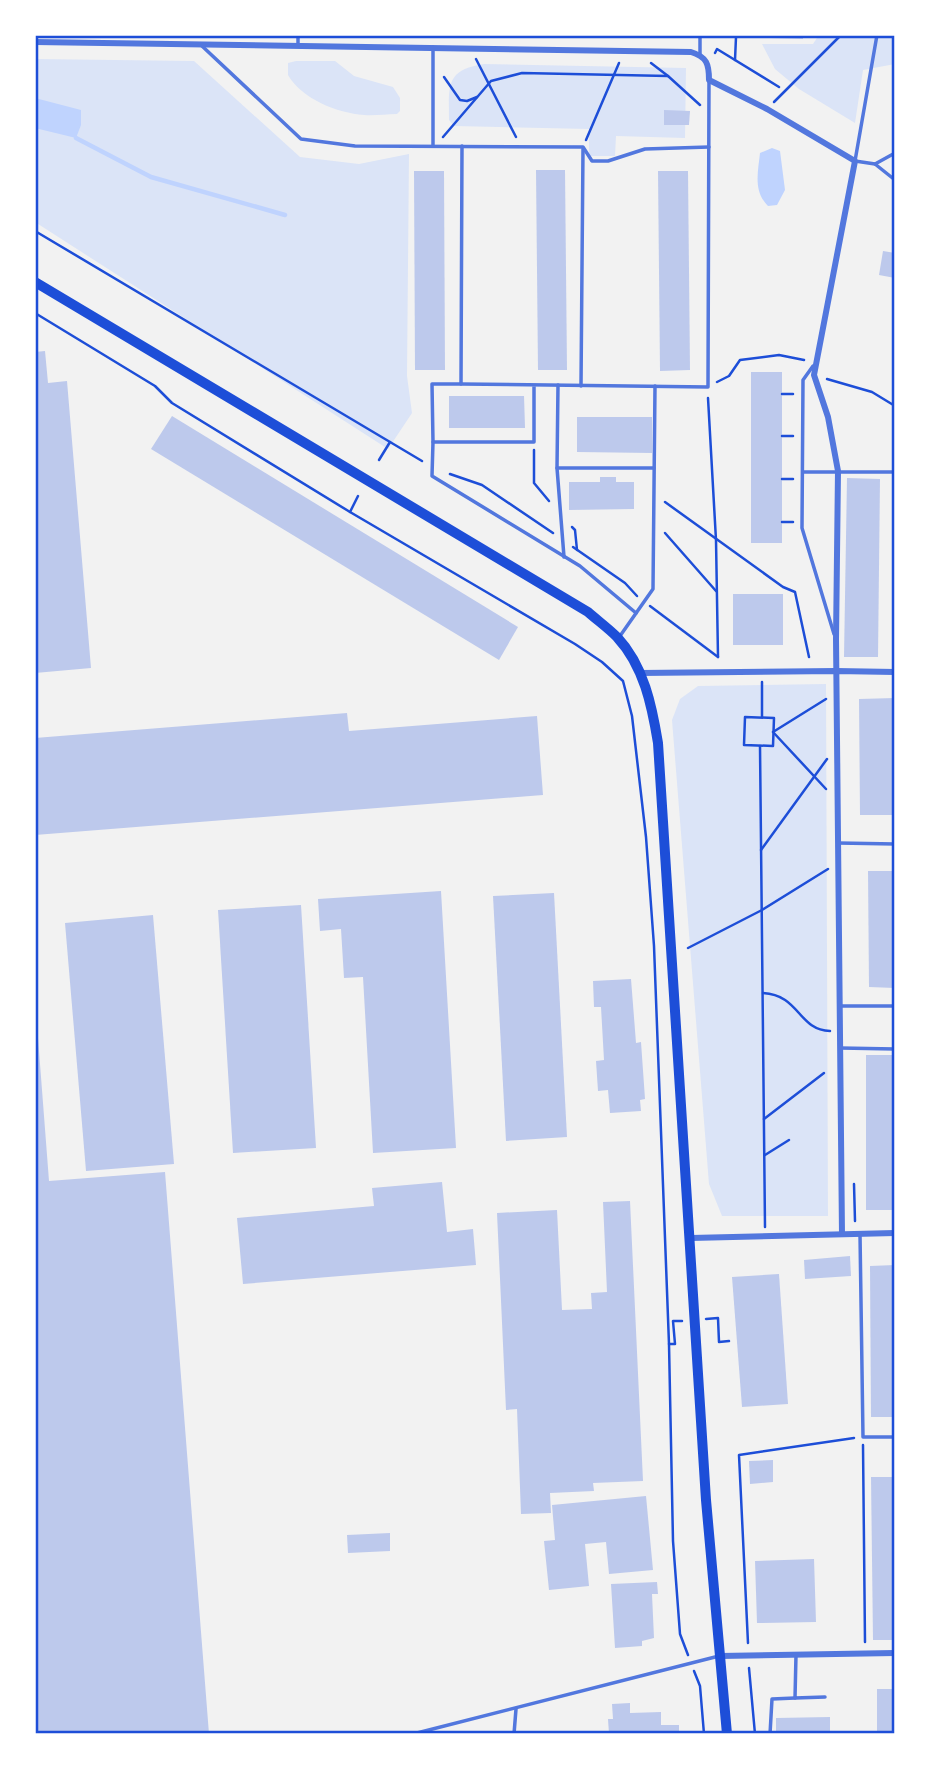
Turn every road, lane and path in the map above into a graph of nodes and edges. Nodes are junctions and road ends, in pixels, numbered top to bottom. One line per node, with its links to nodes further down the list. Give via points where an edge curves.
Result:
1 (298, 35): 8 (lane)
2 (700, 35): 12 (lane)
3 (841, 35): 23 (path)
4 (877, 35): 31 (lane)
5 (736, 37): 13 (path)
6 (35, 42): 7 (street)
7 (200, 44): 8 (street); 25 (lane, via 301,139 355,146)
8 (298, 45): 9 (street)
9 (433, 47): 10 (street); 15 (lane)
10 (471, 48): 11 (street); 20 (path)
11 (624, 51): 12 (street); 17 (path)
12 (700, 54): 16 (street)
13 (735, 60): 16 (path, via 717,49); 21 (path)
14 (651, 63): 18 (path)
15 (433, 64): 22 (path, via 460,100); 25 (lane)
16 (709, 64): 19 (street)
17 (614, 74): 18 (path); 20 (path, via 522,73); 28 (path)
18 (668, 76): 24 (path)
19 (709, 80): 23 (street); 24 (lane)
20 (489, 84): 22 (path); 27 (path)
21 (779, 87)
22 (478, 96): 25 (path)
23 (767, 109): 31 (street)
24 (709, 114): 29 (lane)
25 (433, 146): 26 (lane)
26 (462, 146): 27 (lane); 39 (lane)
27 (521, 146): 28 (lane)
28 (583, 146): 29 (lane, via 592,161 646,149); 42 (lane)
29 (709, 147): 44 (lane)
30 (895, 153): 32 (lane)
31 (855, 161): 32 (lane); 37 (street)
32 (874, 164): 33 (lane)
33 (895, 180)
34 (35, 231): 46 (path)
35 (35, 282): 65 (highway, via 588,611)
36 (35, 313): 57 (path)
37 (816, 362): 38 (street); 44 (path, via 779,355 740,360 729,376); 53 (lane, via 803,380)
38 (814, 375): 45 (path, via 872,392); 52 (street)
39 (461, 384): 40 (lane); 47 (lane, via 432,384)
40 (534, 385): 41 (lane); 47 (lane, via 534,442)
41 (558, 385): 42 (lane); 50 (lane)
42 (581, 386): 43 (lane)
43 (655, 386): 44 (lane); 51 (lane)
44 (708, 387): 60 (path)
45 (895, 406)
46 (390, 440): 48 (path); 49 (path)
47 (433, 442): 49 (lane)
48 (379, 460)
49 (432, 468): 59 (path, via 482,485); 61 (lane, via 432,476)
50 (557, 468): 51 (lane); 59 (lane)
51 (654, 468): 63 (lane, via 653,589)
52 (838, 471): 53 (lane); 54 (lane); 66 (street)
53 (802, 472): 66 (lane, via 802,528)
54 (895, 472)
55 (358, 496): 57 (path)
56 (665, 502): 60 (path)
57 (349, 512): 103 (path, via 575,645 623,681 632,716 654,946)
58 (665, 533): 62 (path)
59 (562, 540): 61 (lane); 63 (path, via 625,583)
60 (716, 540): 62 (path); 67 (path, via 794,592)
61 (564, 557): 64 (lane)
62 (717, 593): 63 (path, via 718,657)
63 (644, 602): 64 (lane)
64 (636, 613): 65 (lane)
65 (618, 638): 70 (highway)
66 (836, 639): 68 (street)
67 (809, 657)
68 (836, 671): 69 (street); 70 (street); 79 (street)
69 (895, 672)
70 (640, 673): 99 (highway, via 658,743)
71 (761, 680): 73 (path)
72 (826, 699): 74 (path)
73 (762, 718): 74 (path, via 774,718); 75 (path, via 746,717 744,746)
74 (773, 732): 75 (path, via 773,747); 77 (path)
75 (760, 747): 81 (path)
76 (827, 759): 77 (path)
77 (814, 776): 78 (path); 81 (path)
78 (828, 790)
79 (838, 843): 80 (lane); 86 (street)
80 (895, 844)
81 (761, 850): 83 (path)
82 (828, 869): 83 (path)
83 (762, 910): 84 (path); 85 (path)
84 (688, 948)
85 (763, 993): 88 (path, via 776,994 812,1027); 92 (path)
86 (840, 1006): 87 (lane); 89 (street)
87 (895, 1006)
88 (830, 1031)
89 (840, 1048): 90 (lane); 96 (street)
90 (895, 1049)
91 (824, 1073): 92 (path)
92 (764, 1119): 94 (path)
93 (789, 1140): 94 (path)
94 (765, 1154): 98 (path)
95 (895, 1233): 97 (street)
96 (842, 1234): 97 (street); 98 (street)
97 (860, 1234): 104 (lane)
98 (765, 1237): 99 (street)
99 (691, 1238): 110 (highway)
100 (718, 1318): 102 (path, via 719,1342)
101 (673, 1321): 103 (path, via 675,1344)
102 (729, 1341)
103 (669, 1344): 111 (path, via 673,1541 680,1634)
104 (863, 1437): 105 (lane); 106 (path); 108 (path, via 739,1455)
105 (895, 1437)
106 (865, 1649)
107 (895, 1654): 109 (street)
108 (749, 1655): 109 (street); 110 (street); 119 (path)
109 (796, 1655): 113 (lane)
110 (720, 1656): 111 (lane); 118 (highway)
111 (691, 1663): 114 (lane); 117 (path, via 700,1686)
112 (825, 1697): 113 (lane)
113 (794, 1698): 120 (lane, via 772,1699)
114 (516, 1709): 115 (lane); 116 (lane)
115 (413, 1734)
116 (514, 1734)
117 (704, 1734)
118 (727, 1734)
119 (755, 1734)
120 (770, 1734)

